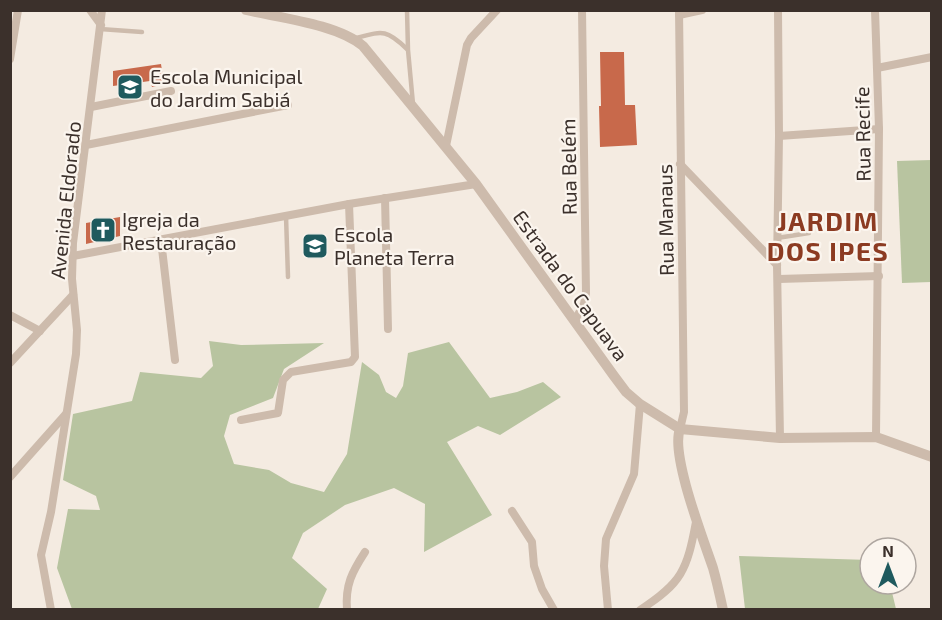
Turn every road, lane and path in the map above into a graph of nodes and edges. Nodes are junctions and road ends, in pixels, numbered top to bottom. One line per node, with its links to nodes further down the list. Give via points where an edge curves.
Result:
1 (18, 10): 17 (street)
2 (90, 10): 12 (street)
3 (102, 10): 12 (street, Avenida Eldorado)
4 (246, 10): 14 (street, Estrada do Capuava, via 330,29)
5 (407, 10): 15 (lane)
6 (498, 10): 26 (street, via 467,45)
7 (582, 10): 42 (street, Rua Belém, via 586,293)
8 (702, 10): 11 (street)
9 (778, 10): 24 (street)
10 (875, 10): 18 (street, Rua Recife)
11 (679, 13): 27 (street, Rua Manaus)
12 (100, 27): 13 (lane); 21 (street, Avenida Eldorado)
13 (142, 32)
14 (353, 39): 15 (lane, via 373,33 387,34); 22 (street, Estrada do Capuava)
15 (408, 50): 22 (lane)
16 (932, 57): 18 (street)
17 (10, 59)
18 (877, 68): 23 (street, Rua Recife)
19 (171, 92): 21 (street)
20 (288, 105): 25 (street)
21 (91, 106): 25 (street, Avenida Eldorado)
22 (413, 106): 26 (street, Estrada do Capuava)
23 (879, 129): 24 (street); 37 (street, Rua Recife)
24 (779, 136): 33 (street)
25 (86, 145): 35 (street, Avenida Eldorado)
26 (446, 146): 28 (street, Estrada do Capuava)
27 (680, 164): 36 (street); 50 (street, Rua Manaus, via 684,412)
28 (476, 184): 29 (street); 42 (street, Estrada do Capuava)
29 (385, 198): 30 (street); 43 (street)
30 (349, 204): 31 (street); 49 (street, via 356,357 351,362 291,372 283,380 278,413)
31 (286, 216): 34 (street); 38 (lane)
32 (809, 233): 33 (lane)
33 (777, 238): 36 (street)
34 (161, 240): 35 (street); 45 (street)
35 (73, 256): 40 (street, Avenida Eldorado)
36 (777, 265): 39 (street)
37 (879, 276): 39 (street); 51 (street, Rua Recife)
38 (288, 277)
39 (778, 279): 52 (street)
40 (73, 295): 44 (street); 48 (street, Avenida Eldorado, via 77,340)
41 (10, 315): 44 (street)
42 (575, 320): 47 (street, Estrada do Capuava, via 626,392)
43 (388, 329)
44 (40, 331): 46 (street)
45 (175, 360)
46 (10, 363)
47 (640, 404): 50 (street, Estrada do Capuava); 61 (street, via 634,474 606,539)
48 (66, 414): 54 (street); 58 (street, Avenida Eldorado, via 41,555)
49 (241, 420)
50 (680, 429): 52 (street, Estrada do Capuava); 56 (street, via 677,444)
51 (876, 436): 52 (street, Estrada do Capuava); 53 (street, Estrada do Capuava)
52 (780, 438)
53 (932, 457)
54 (10, 477)
55 (512, 510): 60 (street, via 532,542 534,567)
56 (696, 522): 62 (street, via 679,578); 63 (street)
57 (365, 552): 59 (street, via 351,572)
58 (51, 609)
59 (347, 609)
60 (554, 609)
61 (608, 609)
62 (640, 609)
63 (723, 609)

